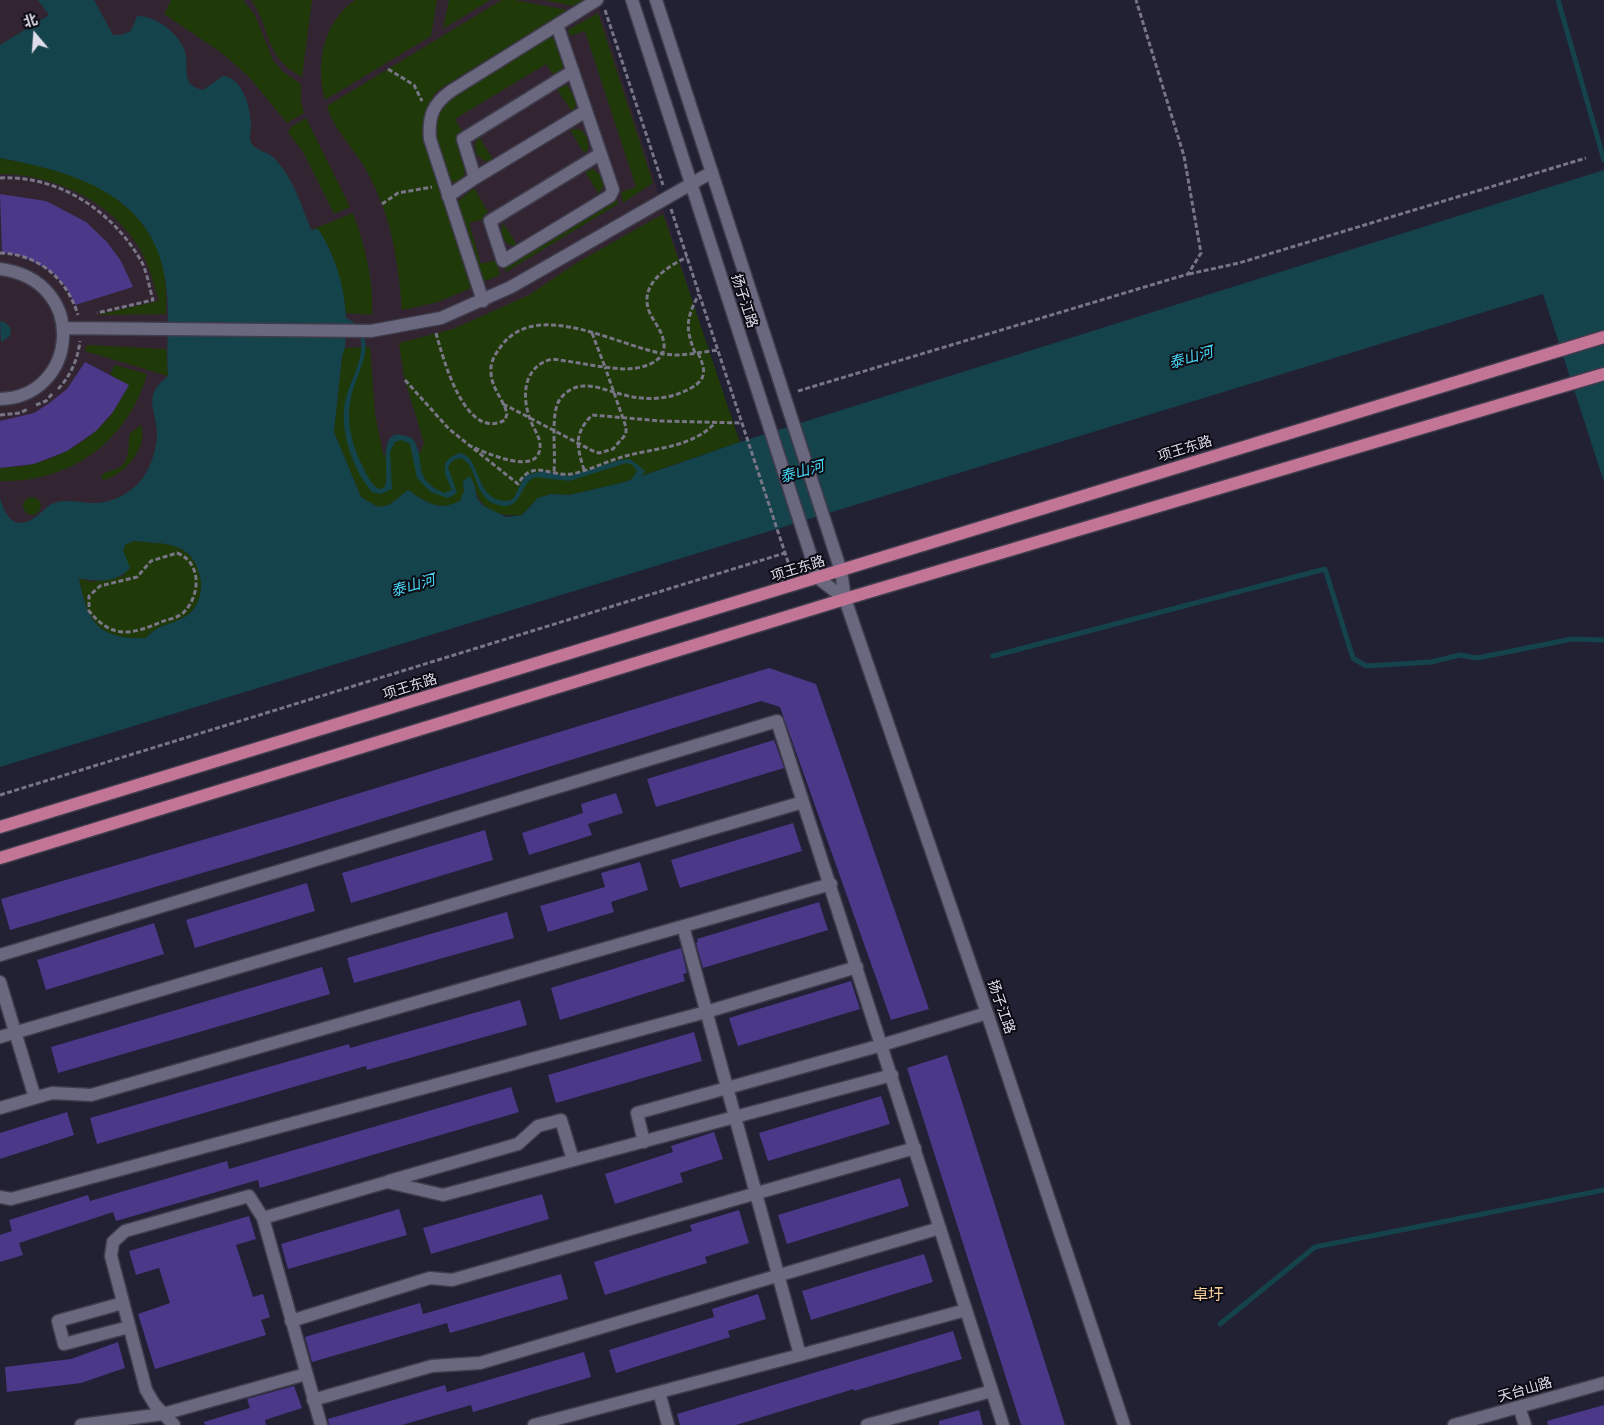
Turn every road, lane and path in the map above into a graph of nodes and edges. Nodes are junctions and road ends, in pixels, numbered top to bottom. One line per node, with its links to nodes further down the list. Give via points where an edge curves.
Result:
1 (597, 0): 6 (street)
2 (602, 0): 19 (path)
3 (632, 0): 17 (street, 扬子江路)
4 (656, 0): 13 (street, 扬子江路)
5 (1136, 0): 23 (path, via 1184,156 1201,253)
6 (557, 25): 8 (street); 9 (street, via 451,91)
7 (388, 69): 9 (path, via 414,85 421,99)
8 (573, 71): 10 (street); 15 (street, via 464,139)
9 (432, 109): 16 (street, via 428,125 430,138)
10 (586, 111): 11 (street); 15 (street)
11 (600, 154): 11 (street, via 613,190 610,196 502,261 490,221)
12 (1586, 158): 23 (path, via 1239,262)
13 (712, 172): 17 (street); 37 (street, 扬子江路)
14 (0, 178): 26 (path, via 20,177 69,191 110,220 141,260 153,300)
15 (475, 178): 18 (street)
16 (444, 183): 18 (street); 20 (path, via 398,193)
17 (691, 183): 19 (street); 50 (street, 扬子江路)
18 (448, 196): 25 (street)
19 (667, 197): 21 (path); 25 (street)
20 (382, 204)
21 (687, 257): 24 (path); 32 (path, via 664,270 648,293 649,310 664,339)
22 (0, 268): 28 (street, via 18,271 37,280 52,295)
23 (1188, 274): 37 (path)
24 (699, 294): 31 (path); 33 (path, via 687,327)
25 (483, 301): 27 (street)
26 (88, 315)
27 (432, 320): 28 (street, via 371,330); 39 (path, via 452,383 462,403 479,420 489,424 505,420 507,414)
28 (63, 328): 38 (street, via 59,358 48,377 30,391)
29 (592, 332): 32 (path); 34 (path); 39 (path, via 562,325 543,326 520,330 506,340 494,355 490,371)
30 (1604, 337): 48 (main road, 项王东路)
31 (718, 350): 33 (path); 42 (path)
32 (662, 353): 33 (path); 34 (path, via 653,365 627,369)
33 (697, 353): 45 (path, via 705,367 704,376 698,384 677,395 659,400 584,386 565,394 556,412)
34 (605, 367): 40 (path, via 552,359 543,361 535,367 526,387); 40 (path, bridge, via 626,427 614,450 593,452)
35 (1604, 374): 51 (main road)
36 (405, 380): 43 (path, via 430,410)
37 (784, 396): 48 (street, 扬子江路)
38 (0, 398)
39 (503, 403): 40 (path)
40 (530, 418): 43 (path, via 540,447 538,455 530,460 508,461)
41 (715, 423): 42 (path); 44 (path, via 693,438); 44 (path, via 592,415 577,439)
42 (742, 423): 46 (path)
43 (468, 445): 45 (path, via 518,484 531,472)
44 (584, 470): 45 (path, via 570,474)
45 (554, 471)
46 (779, 538)
47 (785, 553): 52 (path)
48 (841, 571): 50 (main road, 项王东路); 51 (street, 扬子江路)
49 (137, 577): 49 (path, via 151,561 177,553 189,558 193,564 196,585 189,605 178,616 136,633 105,627 89,611 88,596 100,586)
50 (818, 578): 51 (street); 54 (main road, 项王东路)
51 (846, 599): 55 (main road); 62 (street, 扬子江路)
52 (0, 795)
53 (803, 802): 56 (street); 58 (street, via 777,721); 63 (street)
54 (0, 828)
55 (0, 858)
56 (830, 884): 57 (street); 59 (street)
57 (683, 926): 61 (street); 68 (street, via 91,1095 52,1093)
58 (0, 955)
59 (857, 967): 61 (street); 65 (street)
60 (0, 982): 63 (street)
61 (706, 1012): 67 (street); 76 (street, via 11,1199)
62 (987, 1013): 65 (street); 99 (street, 扬子江路)
63 (15, 1033): 64 (street); 68 (street)
64 (0, 1037)
65 (882, 1045): 66 (street); 67 (street)
66 (892, 1075): 70 (street); 72 (street)
67 (727, 1087): 70 (street); 71 (street, via 637,1112)
68 (35, 1098): 69 (street)
69 (0, 1108)
70 (735, 1118): 71 (street); 75 (street)
71 (644, 1142): 73 (street)
72 (915, 1148): 75 (street); 78 (street)
73 (573, 1160): 74 (street, via 443,1195); 74 (street, via 561,1120 538,1126 518,1144)
74 (387, 1182): 77 (street)
75 (756, 1194): 79 (street); 82 (street, via 452,1280 430,1278)
76 (0, 1197)
77 (264, 1218): 80 (street, via 249,1196 125,1231 113,1242 111,1256); 82 (street)
78 (940, 1228): 79 (street); 81 (street)
79 (777, 1274): 84 (street); 89 (street, via 480,1363 432,1366)
80 (123, 1303): 83 (street); 83 (street, via 58,1320 64,1344)
81 (966, 1310): 84 (street); 87 (street)
82 (291, 1321): 85 (street)
83 (130, 1327): 91 (street, via 146,1390)
84 (800, 1355): 88 (street)
85 (306, 1374): 89 (street); 91 (street)
86 (1604, 1383): 90 (street, 天台山路)
87 (992, 1391): 97 (street); 98 (street)
88 (659, 1392): 95 (street); 96 (street)
89 (313, 1400): 94 (street)
90 (1519, 1407): 100 (street, 天台山路); 101 (street)
91 (164, 1414): 92 (street); 93 (street)
92 (81, 1425)
93 (174, 1425)
94 (321, 1425)
95 (534, 1425)
96 (668, 1425)
97 (867, 1425)
98 (1003, 1425)
99 (1124, 1425)
100 (1454, 1425)
101 (1525, 1425)

